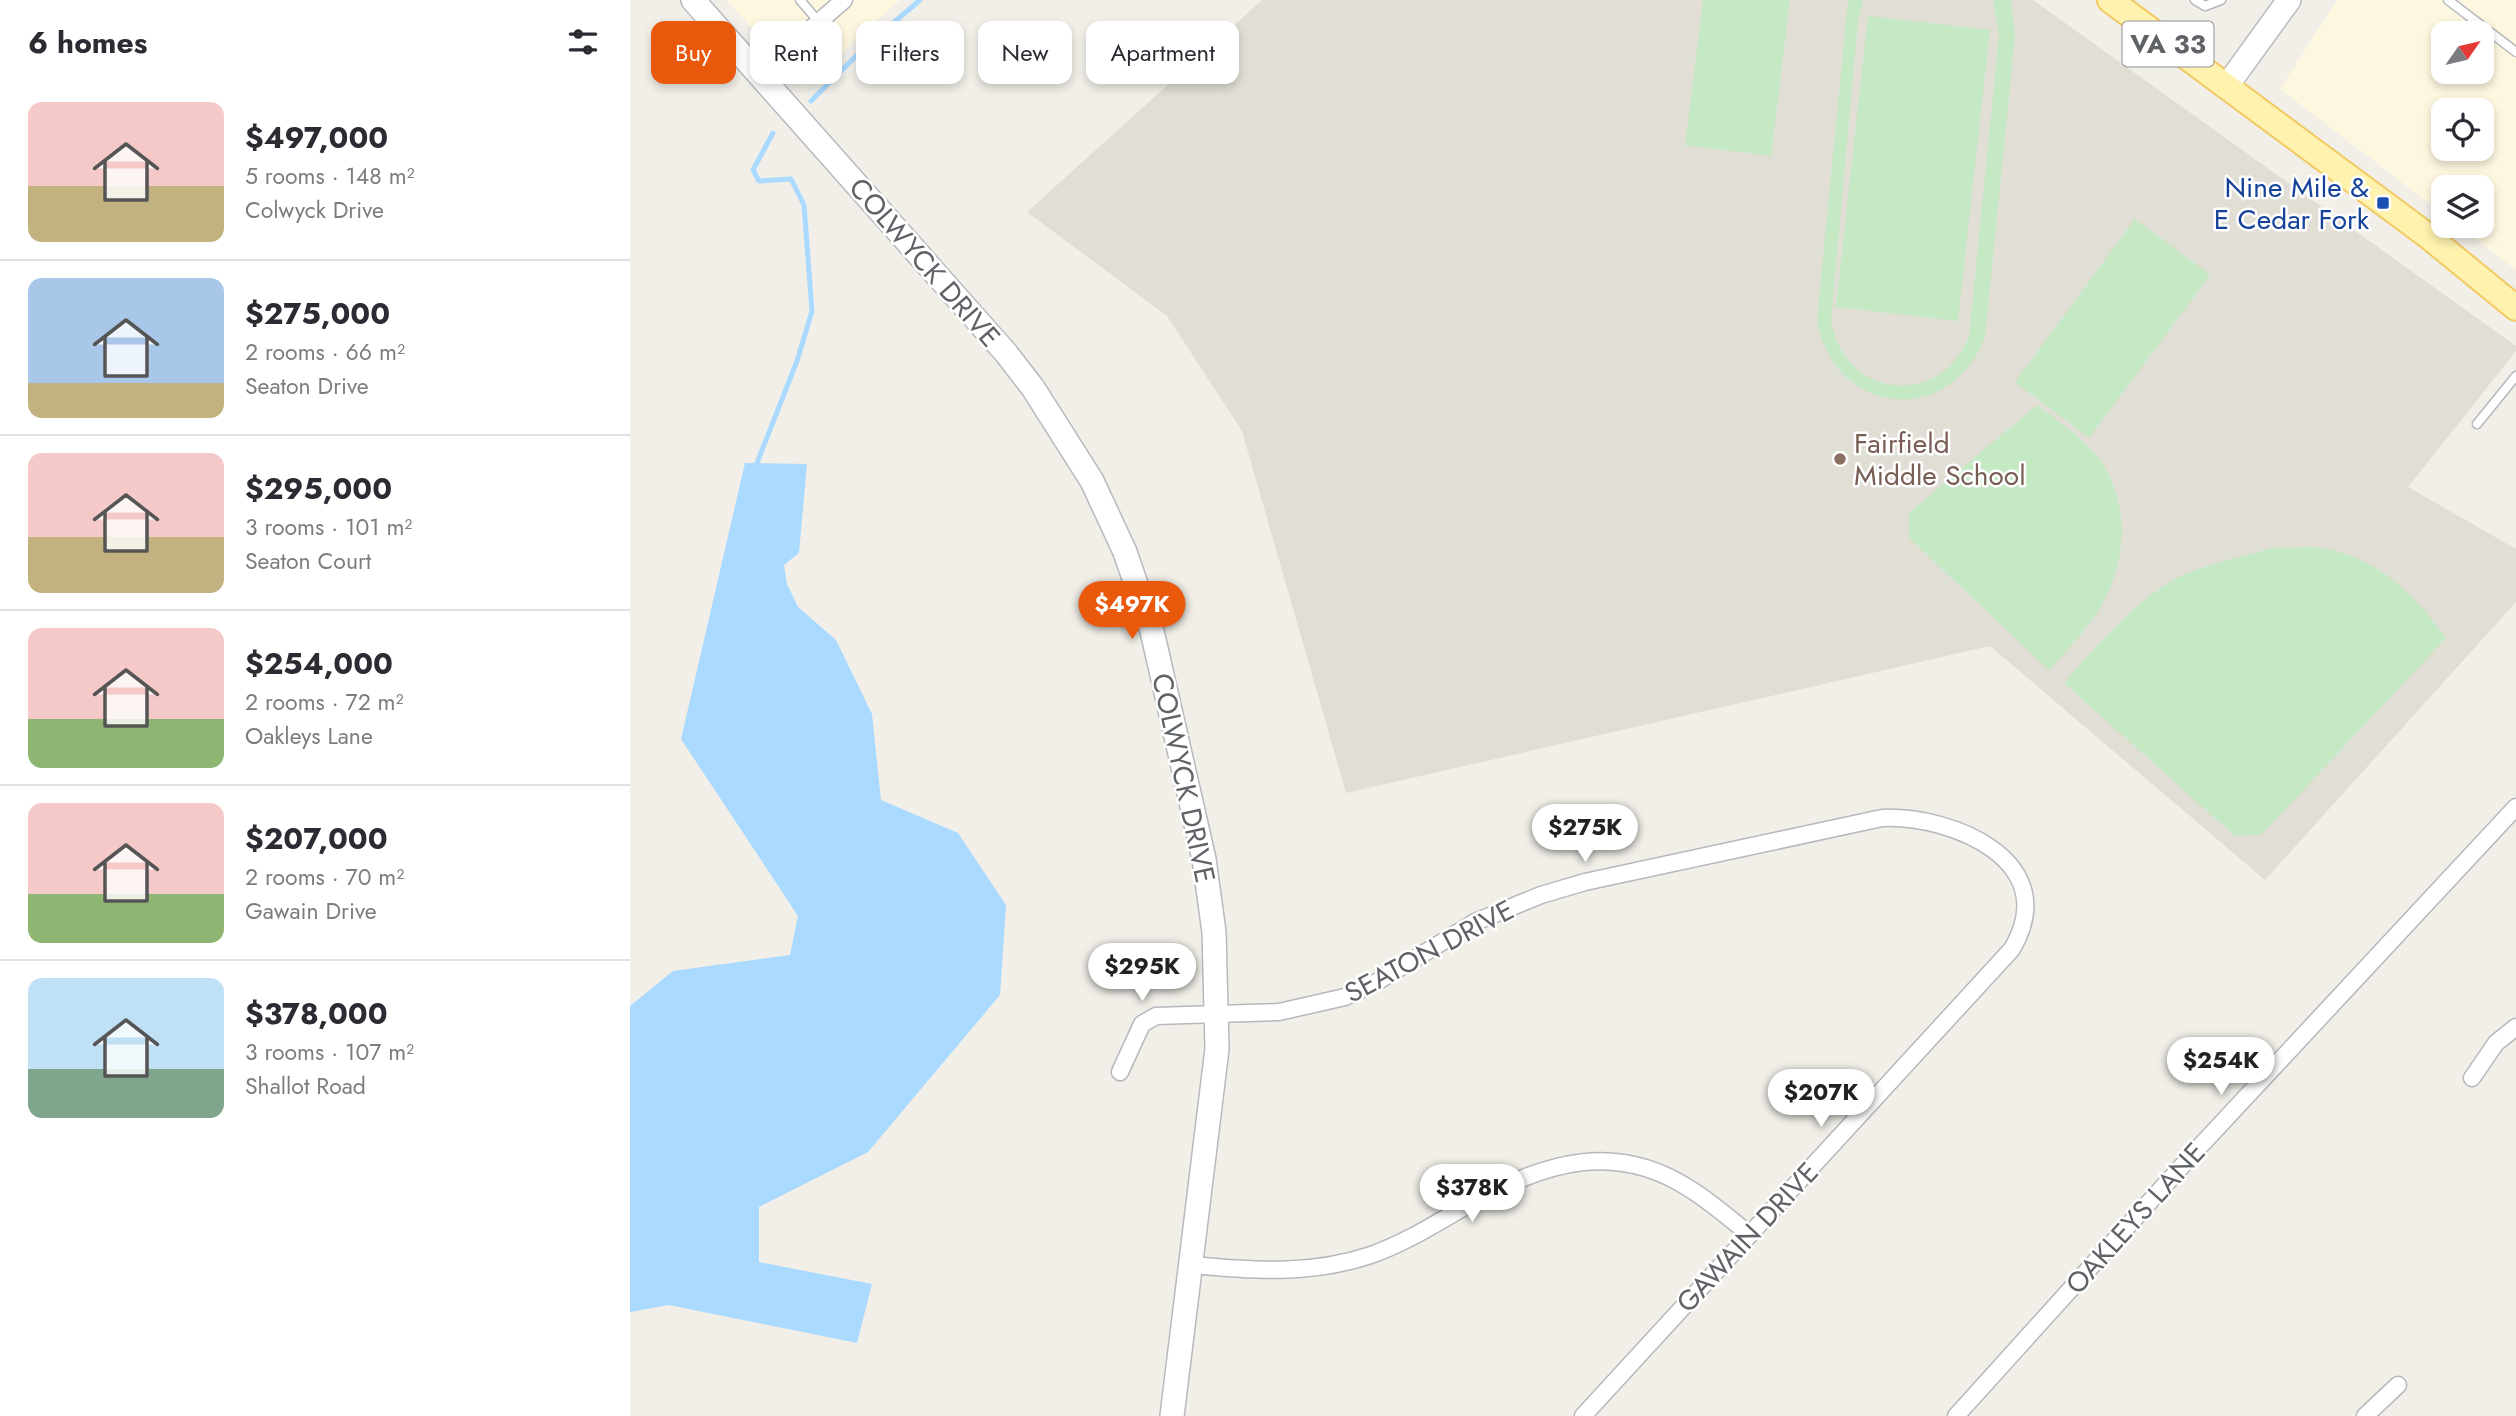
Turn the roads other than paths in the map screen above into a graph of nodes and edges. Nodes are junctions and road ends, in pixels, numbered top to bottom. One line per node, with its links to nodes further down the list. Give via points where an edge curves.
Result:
1 (693, 0): 12 (street, COLWYCK DRIVE)
2 (800, 0): 9 (lane)
3 (844, 0): 10 (street)
4 (2110, 0): 14 (main road, VA 33)
5 (2195, 0): 6 (lane, via 2205,6)
6 (2221, 0)
7 (2289, 0): 14 (street)
8 (2448, 0): 11 (lane)
9 (817, 21)
10 (819, 21)
11 (2516, 52)
12 (750, 64)
13 (768, 84): 20 (street, COLWYCK DRIVE, via 1006,353 1033,388 1107,512 1152,632 1193,804 1214,932)
14 (2226, 87): 15 (main road, VA 33, via 2428,236)
15 (2516, 308)
16 (2516, 376): 17 (lane)
17 (2477, 424)
18 (2516, 807): 29 (street, OAKLEYS LANE)
19 (1967, 834): 20 (street, SEATON DRIVE, via 1917,818 1882,818 1585,882 1475,922 1345,997 1279,1012); 24 (street, GAWAIN DRIVE, via 2003,857 2017,874 2026,908 2020,936)
20 (1216, 1013): 22 (street, SEATON DRIVE, via 1165,1014 1142,1024); 25 (street, COLWYCK DRIVE, via 1211,1111)
21 (2516, 1027): 23 (street, via 2496,1043)
22 (1120, 1072)
23 (2472, 1078)
24 (1749, 1234): 25 (street, via 1674,1180 1620,1163 1574,1162 1527,1174 1413,1236 1335,1265 1264,1272); 28 (street, GAWAIN DRIVE)
25 (1192, 1265): 27 (street, COLWYCK DRIVE)
26 (2398, 1385): 30 (street)
27 (1172, 1416)
28 (1583, 1416)
29 (1956, 1416)
30 (2365, 1416)

